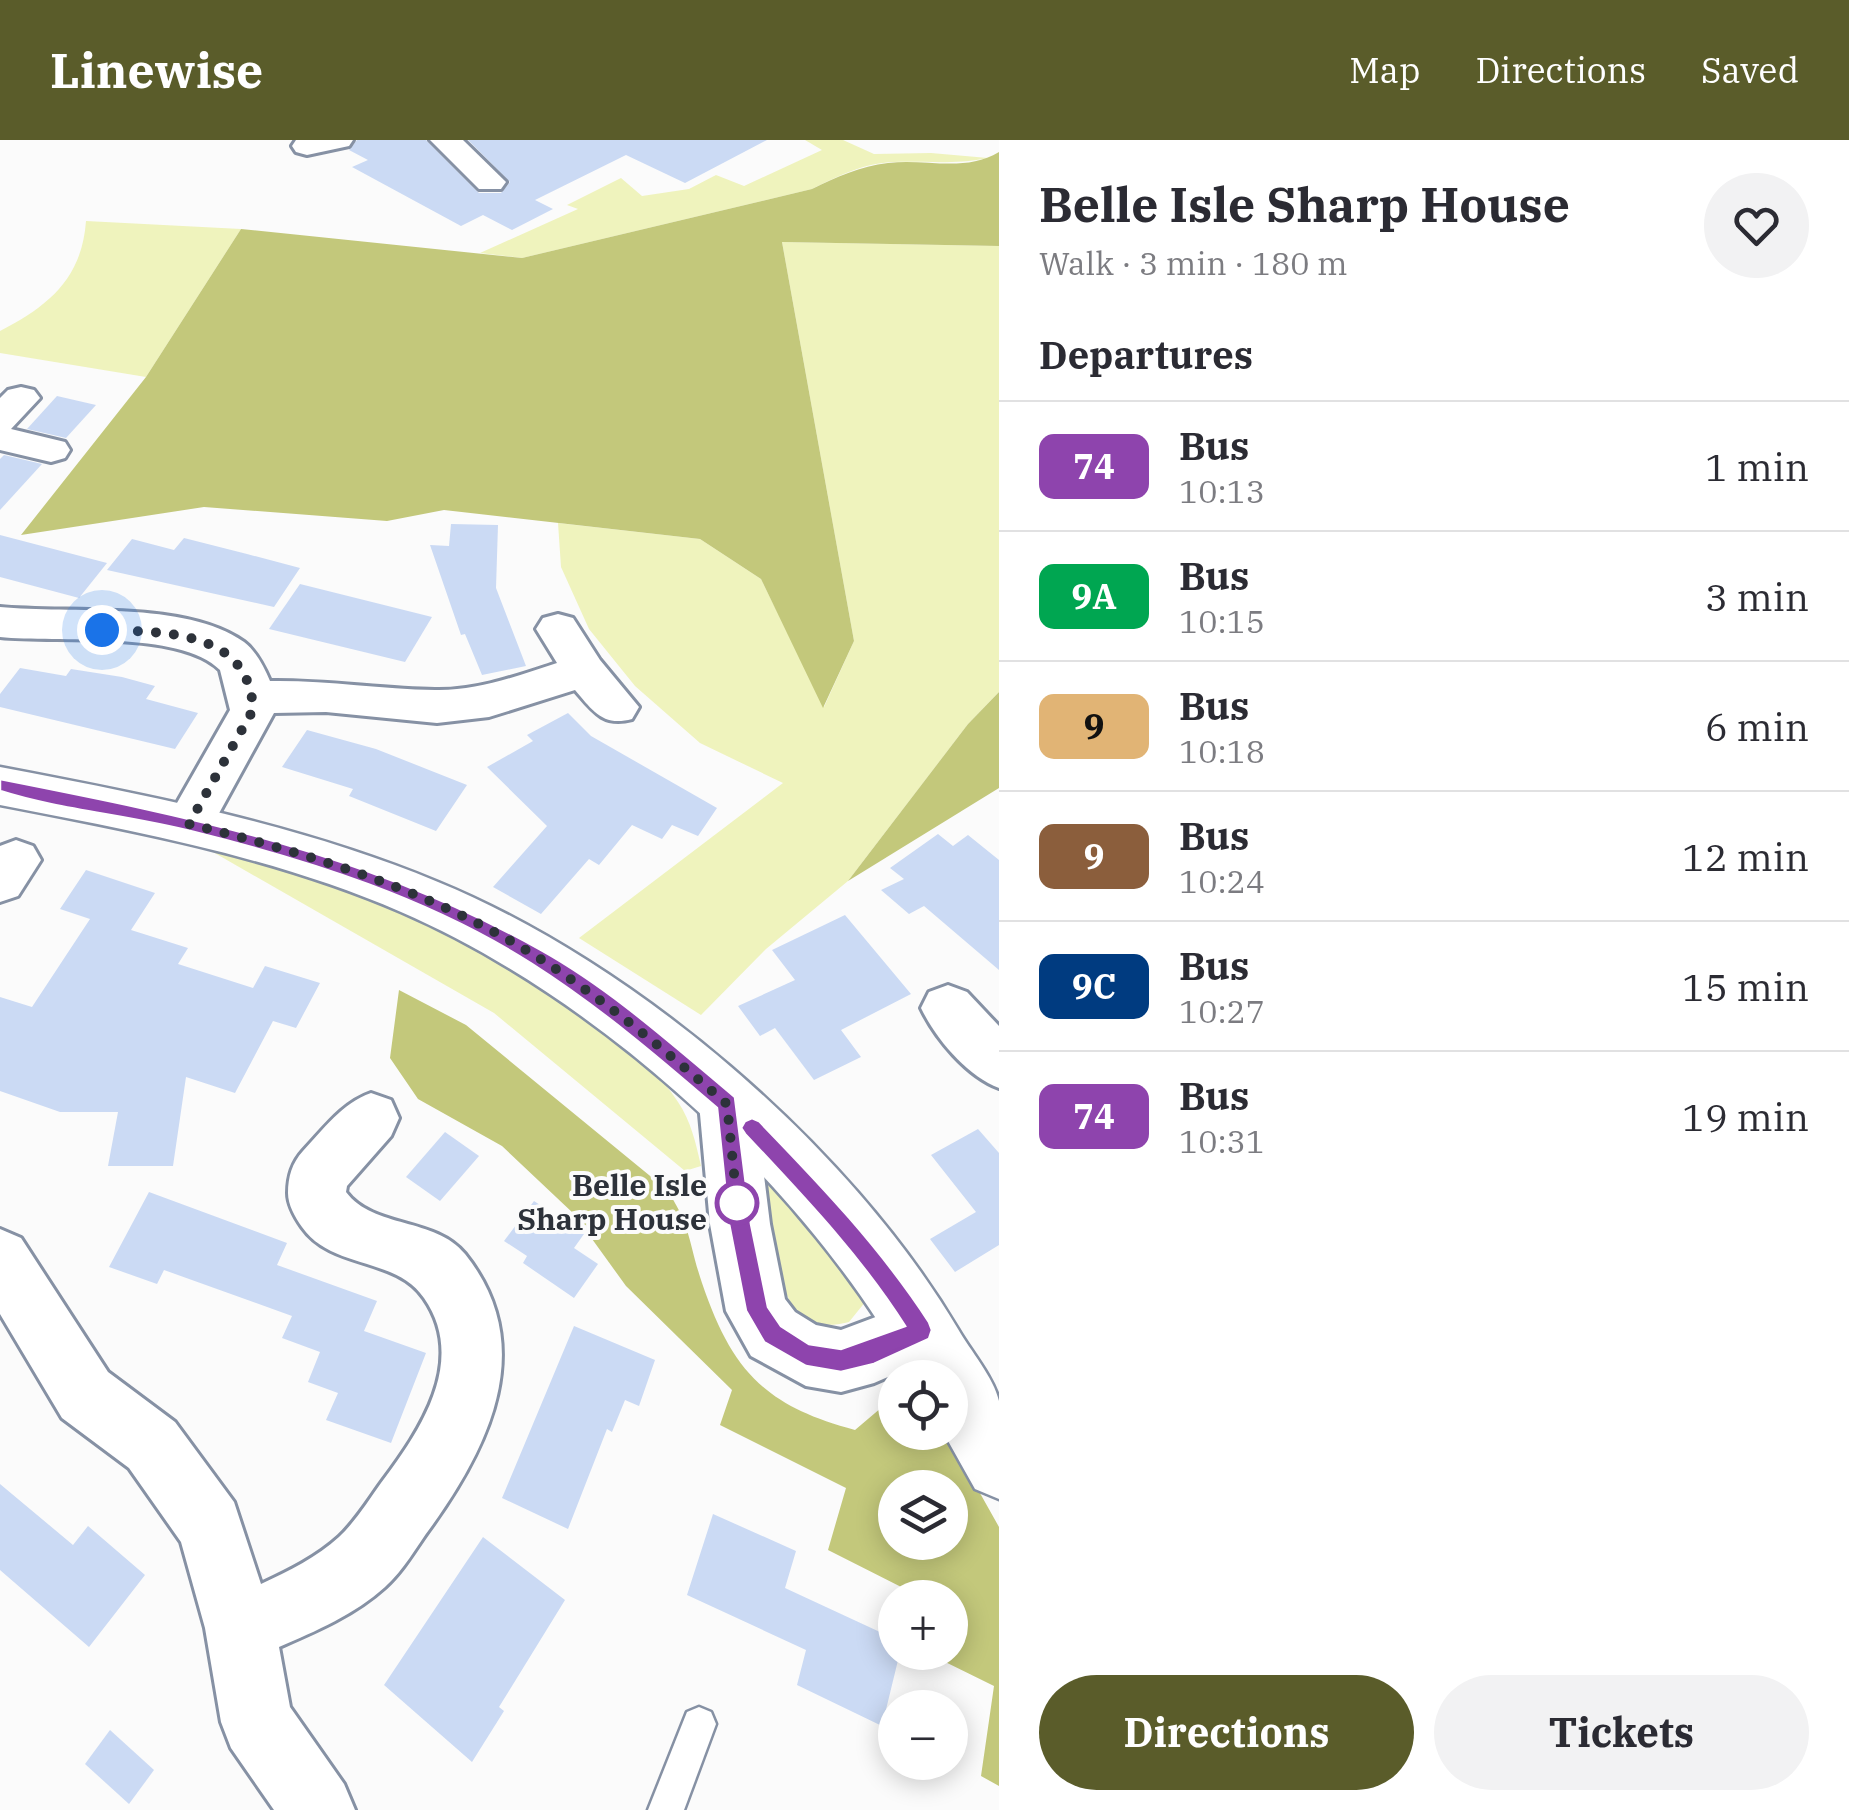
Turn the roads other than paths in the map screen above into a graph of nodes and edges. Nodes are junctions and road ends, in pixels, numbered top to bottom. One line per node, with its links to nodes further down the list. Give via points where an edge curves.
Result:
1 (338, 140): 3 (street)
2 (445, 140): 4 (street)
3 (307, 146)
4 (490, 182)
5 (0, 438): 6 (street)
6 (51, 450)
7 (0, 622): 10 (street, via 202,639 230,654)
8 (558, 629): 9 (street)
9 (584, 671): 10 (street, via 489,701 438,707); 11 (street)
10 (253, 697): 13 (street, via 246,726)
11 (616, 707)
12 (0, 786): 13 (street)
13 (189, 824): 16 (street, via 295,851 422,897 537,957 636,1026)
14 (948, 1008): 15 (street)
15 (999, 1064)
16 (727, 1104): 19 (street, via 757,1311 772,1334 806,1354 841,1361 874,1352); 20 (street, via 890,1282)
17 (371, 1118): 23 (street, via 318,1176 317,1199 339,1228 401,1246 441,1272 468,1313 474,1365 461,1415 437,1464 363,1562 314,1597)
18 (0, 1258): 23 (street, via 85,1395 152,1445 210,1526)
19 (927, 1360)
20 (939, 1360)
21 (968, 1411): 22 (street)
22 (999, 1465)
23 (240, 1628): 25 (street, via 257,1722)
24 (698, 1724): 26 (lane)
25 (318, 1810)
26 (666, 1810)

